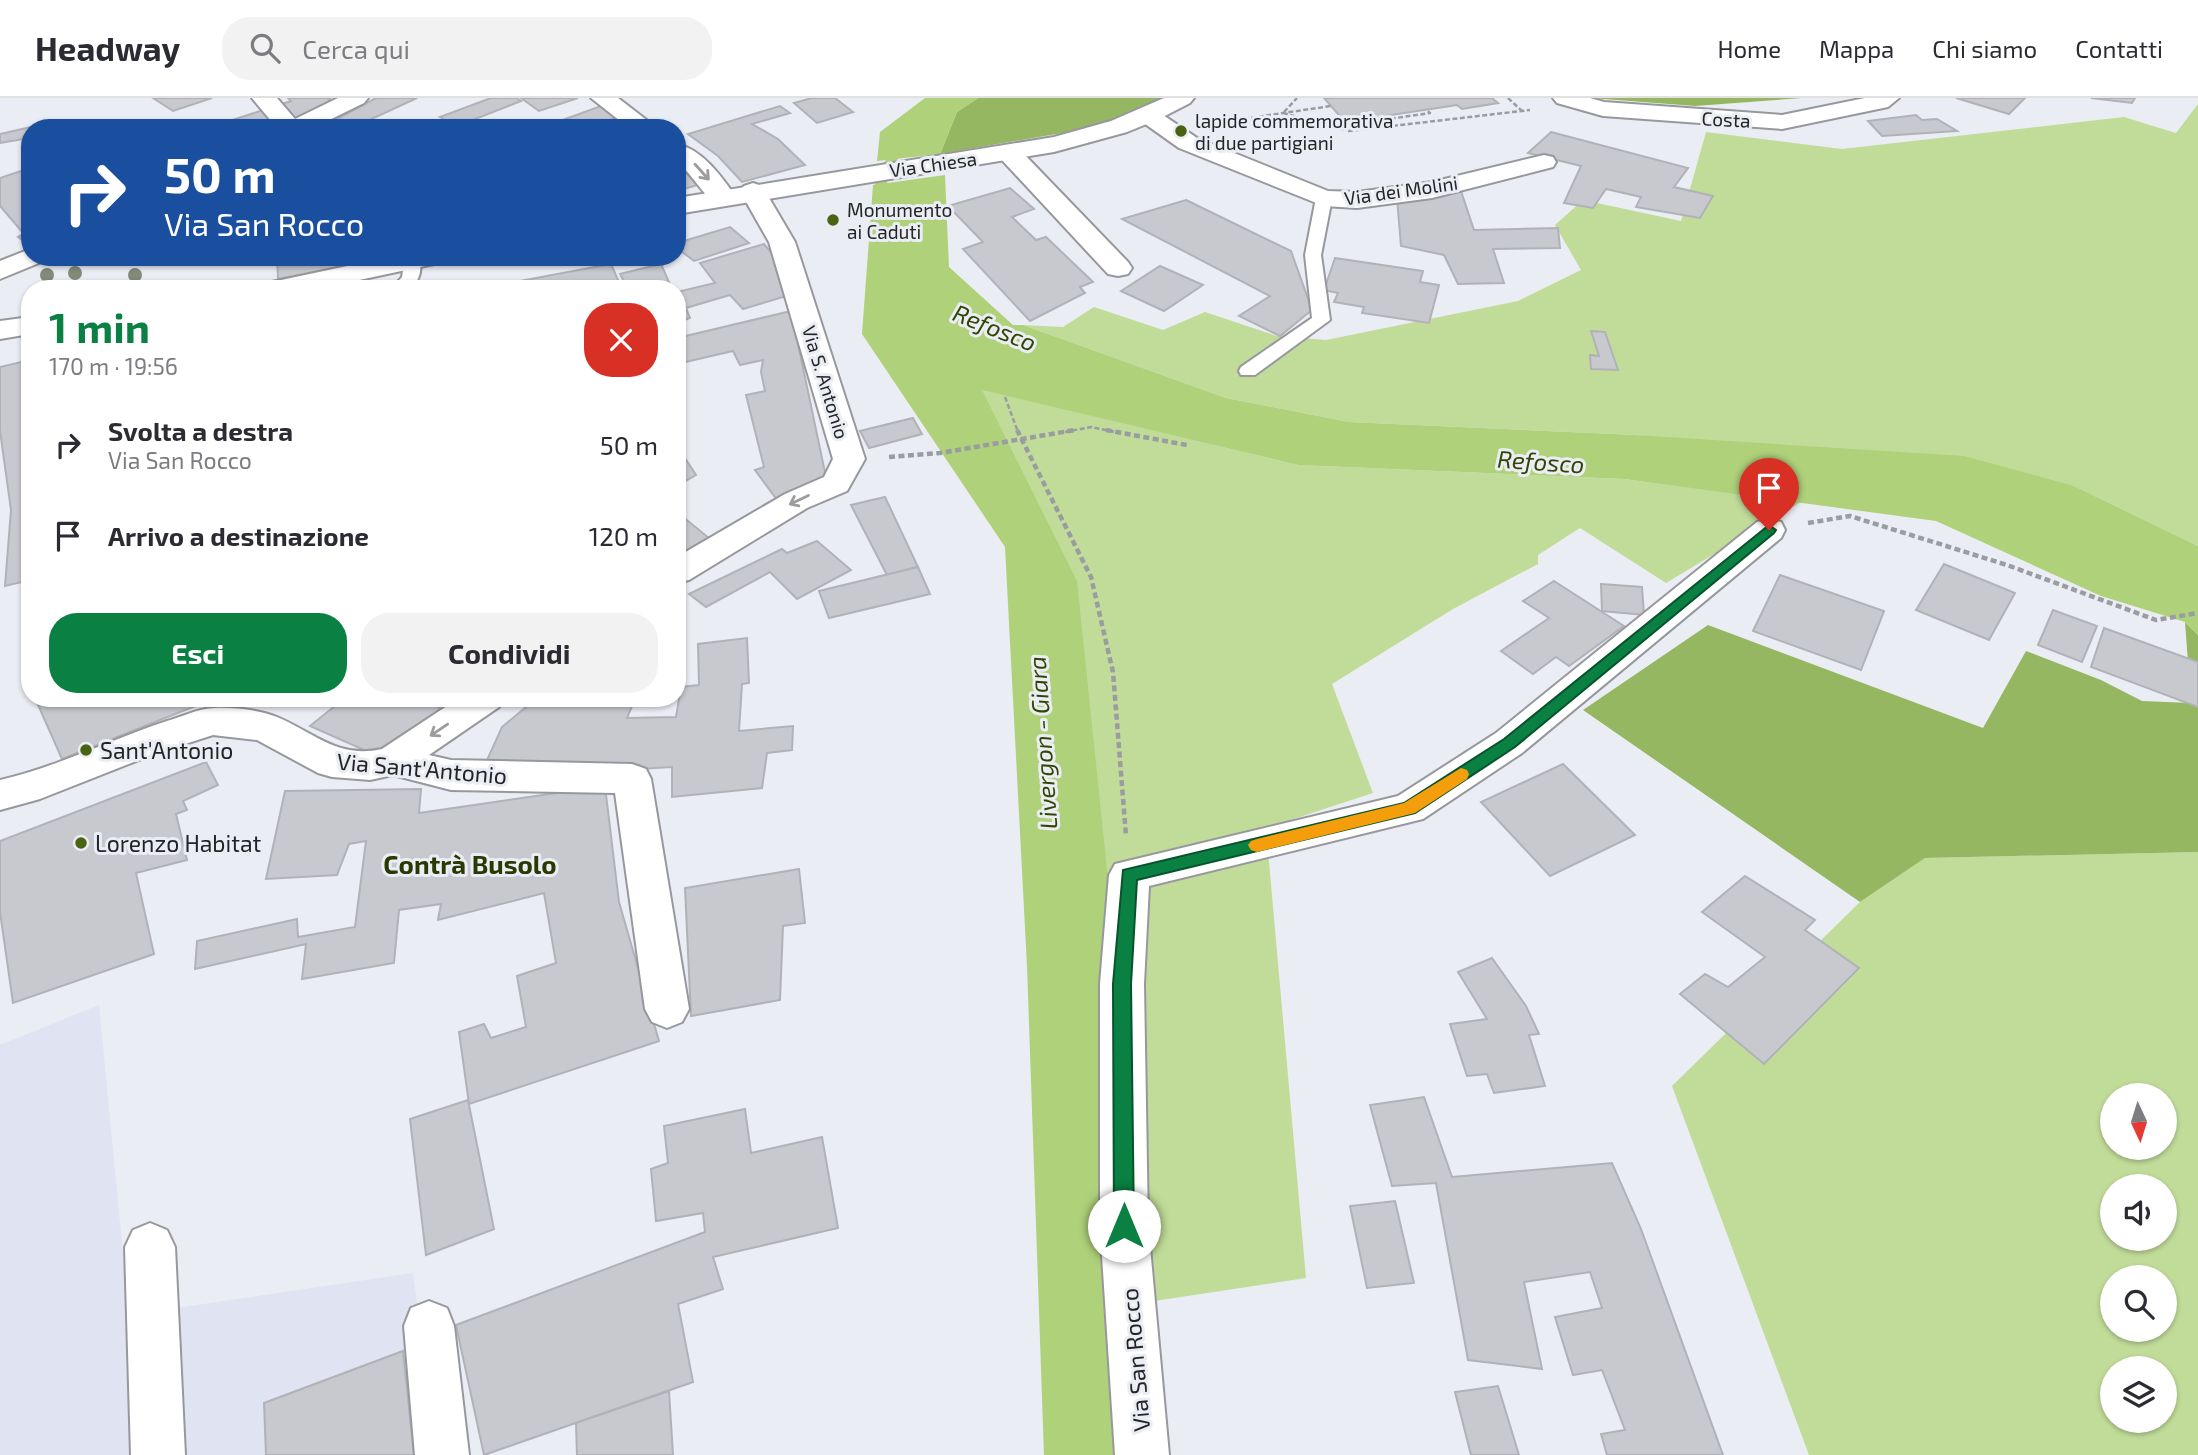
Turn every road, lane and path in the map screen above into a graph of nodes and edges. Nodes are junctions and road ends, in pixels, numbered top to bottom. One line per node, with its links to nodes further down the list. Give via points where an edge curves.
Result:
1 (264, 98): 15 (street)
2 (356, 98): 16 (street)
3 (603, 98): 17 (street)
4 (1182, 98): 14 (street, Via Chiesa)
5 (1297, 98): 13 (path)
6 (1507, 98): 12 (path)
7 (1565, 98): 8 (street, Costa, via 1603,109 1782,122)
8 (1886, 98)
9 (1331, 106): 13 (path)
10 (1426, 110): 18 (path, via 1430,113 1368,122)
11 (1531, 110): 12 (path)
12 (1522, 111): 18 (path)
13 (1283, 113): 18 (path, via 1349,131)
14 (1149, 116): 19 (street, Via Chiesa, via 1122,128); 24 (street, Via dei Molini, via 1188,143)
15 (284, 119)
16 (311, 119)
17 (632, 119)
18 (1373, 128)
19 (1010, 154): 22 (street, Via Chiesa); 28 (street)
20 (686, 157): 23 (street, one-way to 23)
21 (1544, 162): 24 (street, Via dei Molini, via 1432,190 1357,200)
22 (753, 191): 23 (street, Via Chiesa); 37 (street, Via S. Antonio, via 782,242)
23 (723, 197): 25 (street, Via Chiesa)
24 (1324, 198): 33 (lane, via 1313,255 1321,320)
25 (686, 204)
26 (21, 261): 29 (street)
27 (387, 266): 30 (street)
28 (1118, 268)
29 (0, 271)
30 (320, 280)
31 (21, 326): 32 (street)
32 (0, 330)
33 (1248, 371)
34 (1005, 397): 35 (path)
35 (1021, 440): 36 (path, via 1091,427); 37 (path, via 940,453); 44 (path, via 1091,577 1113,672)
36 (1187, 445)
37 (849, 459): 39 (street, Via S. Antonio, one-way to 39, via 836,484 796,501)
38 (1769, 530): 40 (path, via 1850,516 2007,565 2157,620); 44 (street, via 1509,743 1409,808)
39 (686, 567)
40 (2198, 613)
41 (473, 707): 42 (street, one-way to 42)
42 (393, 761): 43 (street, Via Sant'Antonio, via 370,766 332,763 264,727 212,721); 45 (street, Via Sant'Antonio, via 451,775 632,779)
43 (0, 795)
44 (1129, 875): 50 (street, Via San Rocco, via 1122,984 1124,1226)
45 (667, 1009)
46 (149, 1247): 48 (street)
47 (429, 1326): 49 (street)
48 (158, 1455)
49 (442, 1455)
50 (1142, 1455)

